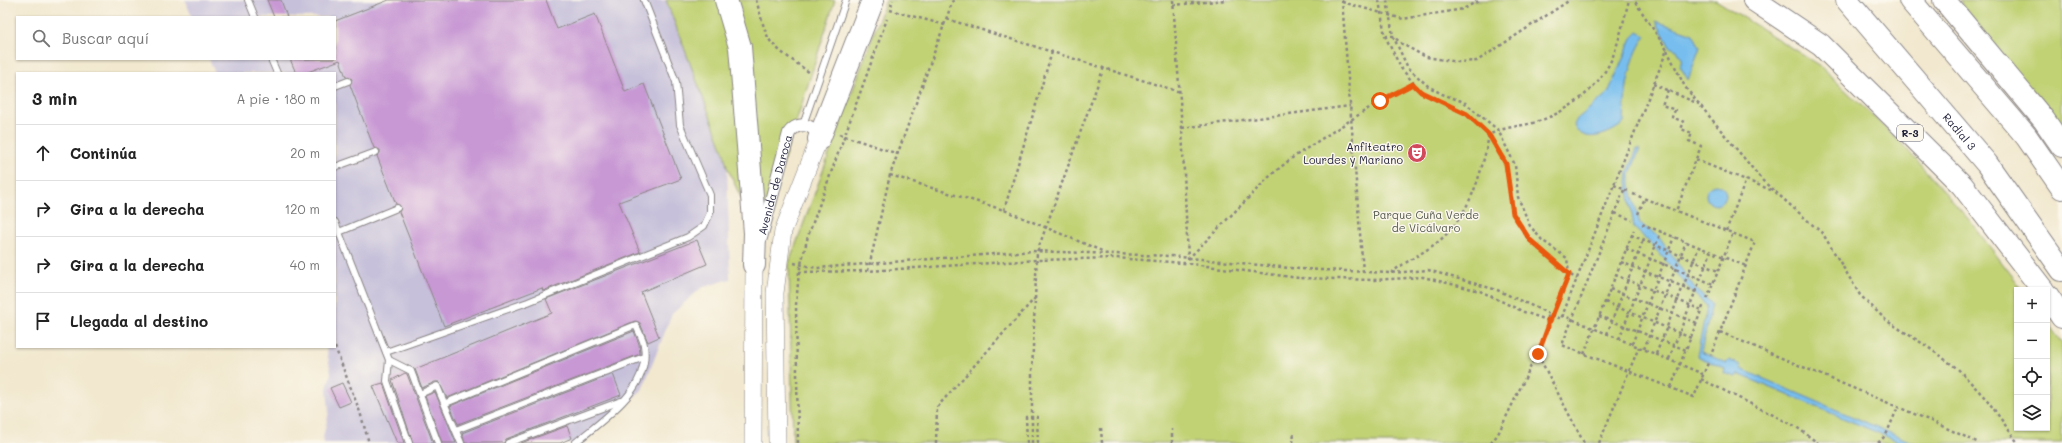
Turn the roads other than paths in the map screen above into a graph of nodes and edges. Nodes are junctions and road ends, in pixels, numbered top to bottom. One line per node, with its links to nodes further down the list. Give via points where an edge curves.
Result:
1 (248, 0): 10 (lane)
2 (644, 0): 29 (lane, via 676,82 680,125 710,195 710,213 704,226 688,237 528,302)
3 (726, 0): 24 (highway, via 740,47 755,233)
4 (846, 0): 15 (lane)
5 (1754, 0): 26 (highway, R-3, via 1821,45 1962,185)
6 (1847, 0): 25 (highway, Radial 3, via 1987,164)
7 (1910, 0): 20 (highway, via 2026,136)
8 (1944, 0): 17 (highway, via 2044,120)
9 (877, 6): 16 (highway)
10 (255, 16)
11 (271, 60): 12 (lane)
12 (277, 72)
13 (348, 81): 14 (lane)
14 (336, 86)
15 (803, 125): 16 (street, Avenida de Daroca); 24 (street, Avenida de Daroca, via 794,127 789,134)
16 (829, 137): 42 (main road, Avenida de Daroca, via 783,231 775,293)
17 (2062, 146)
18 (376, 152): 19 (lane)
19 (336, 167)
20 (2062, 188)
21 (397, 208): 23 (lane)
22 (336, 224): 23 (lane)
23 (339, 232): 29 (lane)
24 (754, 266): 41 (main road, Avenida de Daroca)
25 (2062, 270)
26 (2041, 287)
27 (2050, 299): 28 (highway)
28 (2062, 317)
29 (386, 352): 31 (lane)
30 (644, 357): 33 (lane, via 637,384); 34 (lane, via 644,344 636,325); 35 (lane)
31 (389, 360): 32 (lane, via 411,371); 36 (lane, via 387,381)
32 (420, 394): 34 (lane, via 437,386); 37 (lane)
33 (625, 400): 39 (lane); 40 (lane)
34 (446, 403): 35 (lane)
35 (456, 430): 38 (lane)
36 (409, 443)
37 (438, 443)
38 (460, 443)
39 (508, 443)
40 (575, 443)
41 (753, 443)
42 (777, 443)

